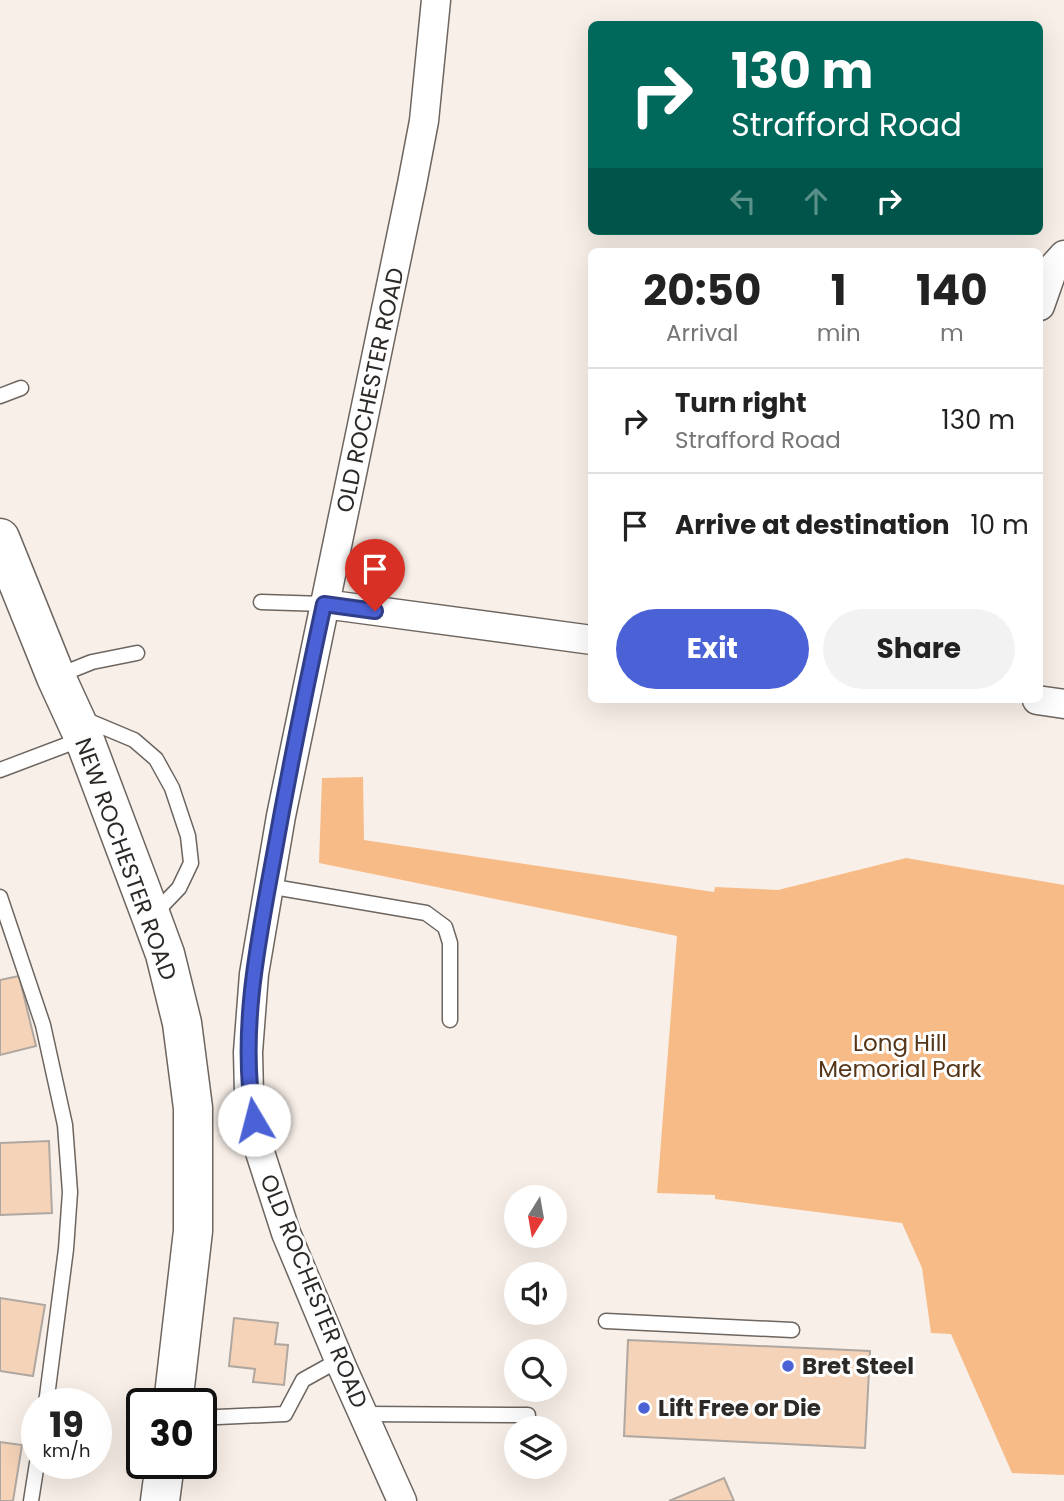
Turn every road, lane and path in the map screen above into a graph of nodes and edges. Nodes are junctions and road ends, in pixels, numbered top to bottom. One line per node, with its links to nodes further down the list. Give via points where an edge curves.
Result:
1 (436, 0): 8 (street, OLD ROCHESTER ROAD, via 424,121)
2 (1064, 255): 3 (street, via 1054,265)
3 (1043, 291)
4 (21, 388): 5 (lane)
5 (0, 396)
6 (0, 538): 11 (main road, NEW ROCHESTER ROAD, via 17,592)
7 (261, 603): 8 (lane)
8 (324, 604): 9 (street); 16 (street, OLD ROCHESTER ROAD)
9 (588, 639)
10 (137, 653): 11 (lane, via 92,662)
11 (55, 677): 14 (main road, NEW ROCHESTER ROAD)
12 (1043, 701): 13 (street)
13 (1064, 704)
14 (78, 726): 15 (lane); 18 (main road, NEW ROCHESTER ROAD); 18 (lane, via 134,740 156,759 172,788 188,836 191,863 179,888)
15 (0, 770)
16 (268, 887): 19 (lane, via 426,913 445,927 450,943); 22 (street, OLD ROCHESTER ROAD, via 250,1010 249,1094 258,1146 286,1233)
17 (0, 897): 23 (lane, via 43,1025 65,1125 70,1192)
18 (151, 916): 24 (main road, NEW ROCHESTER ROAD, via 182,1023 193,1108 193,1231)
19 (450, 1020)
20 (606, 1321): 21 (lane)
21 (792, 1330)
22 (339, 1360): 25 (street, OLD ROCHESTER ROAD); 27 (lane, via 303,1380 285,1413)
23 (48, 1388)
24 (175, 1388)
25 (363, 1414): 26 (lane); 32 (street, OLD ROCHESTER ROAD)
26 (528, 1415)
27 (217, 1417)
28 (34, 1479): 30 (lane)
29 (163, 1479): 31 (main road)
30 (31, 1501)
31 (160, 1501)
32 (402, 1501)

